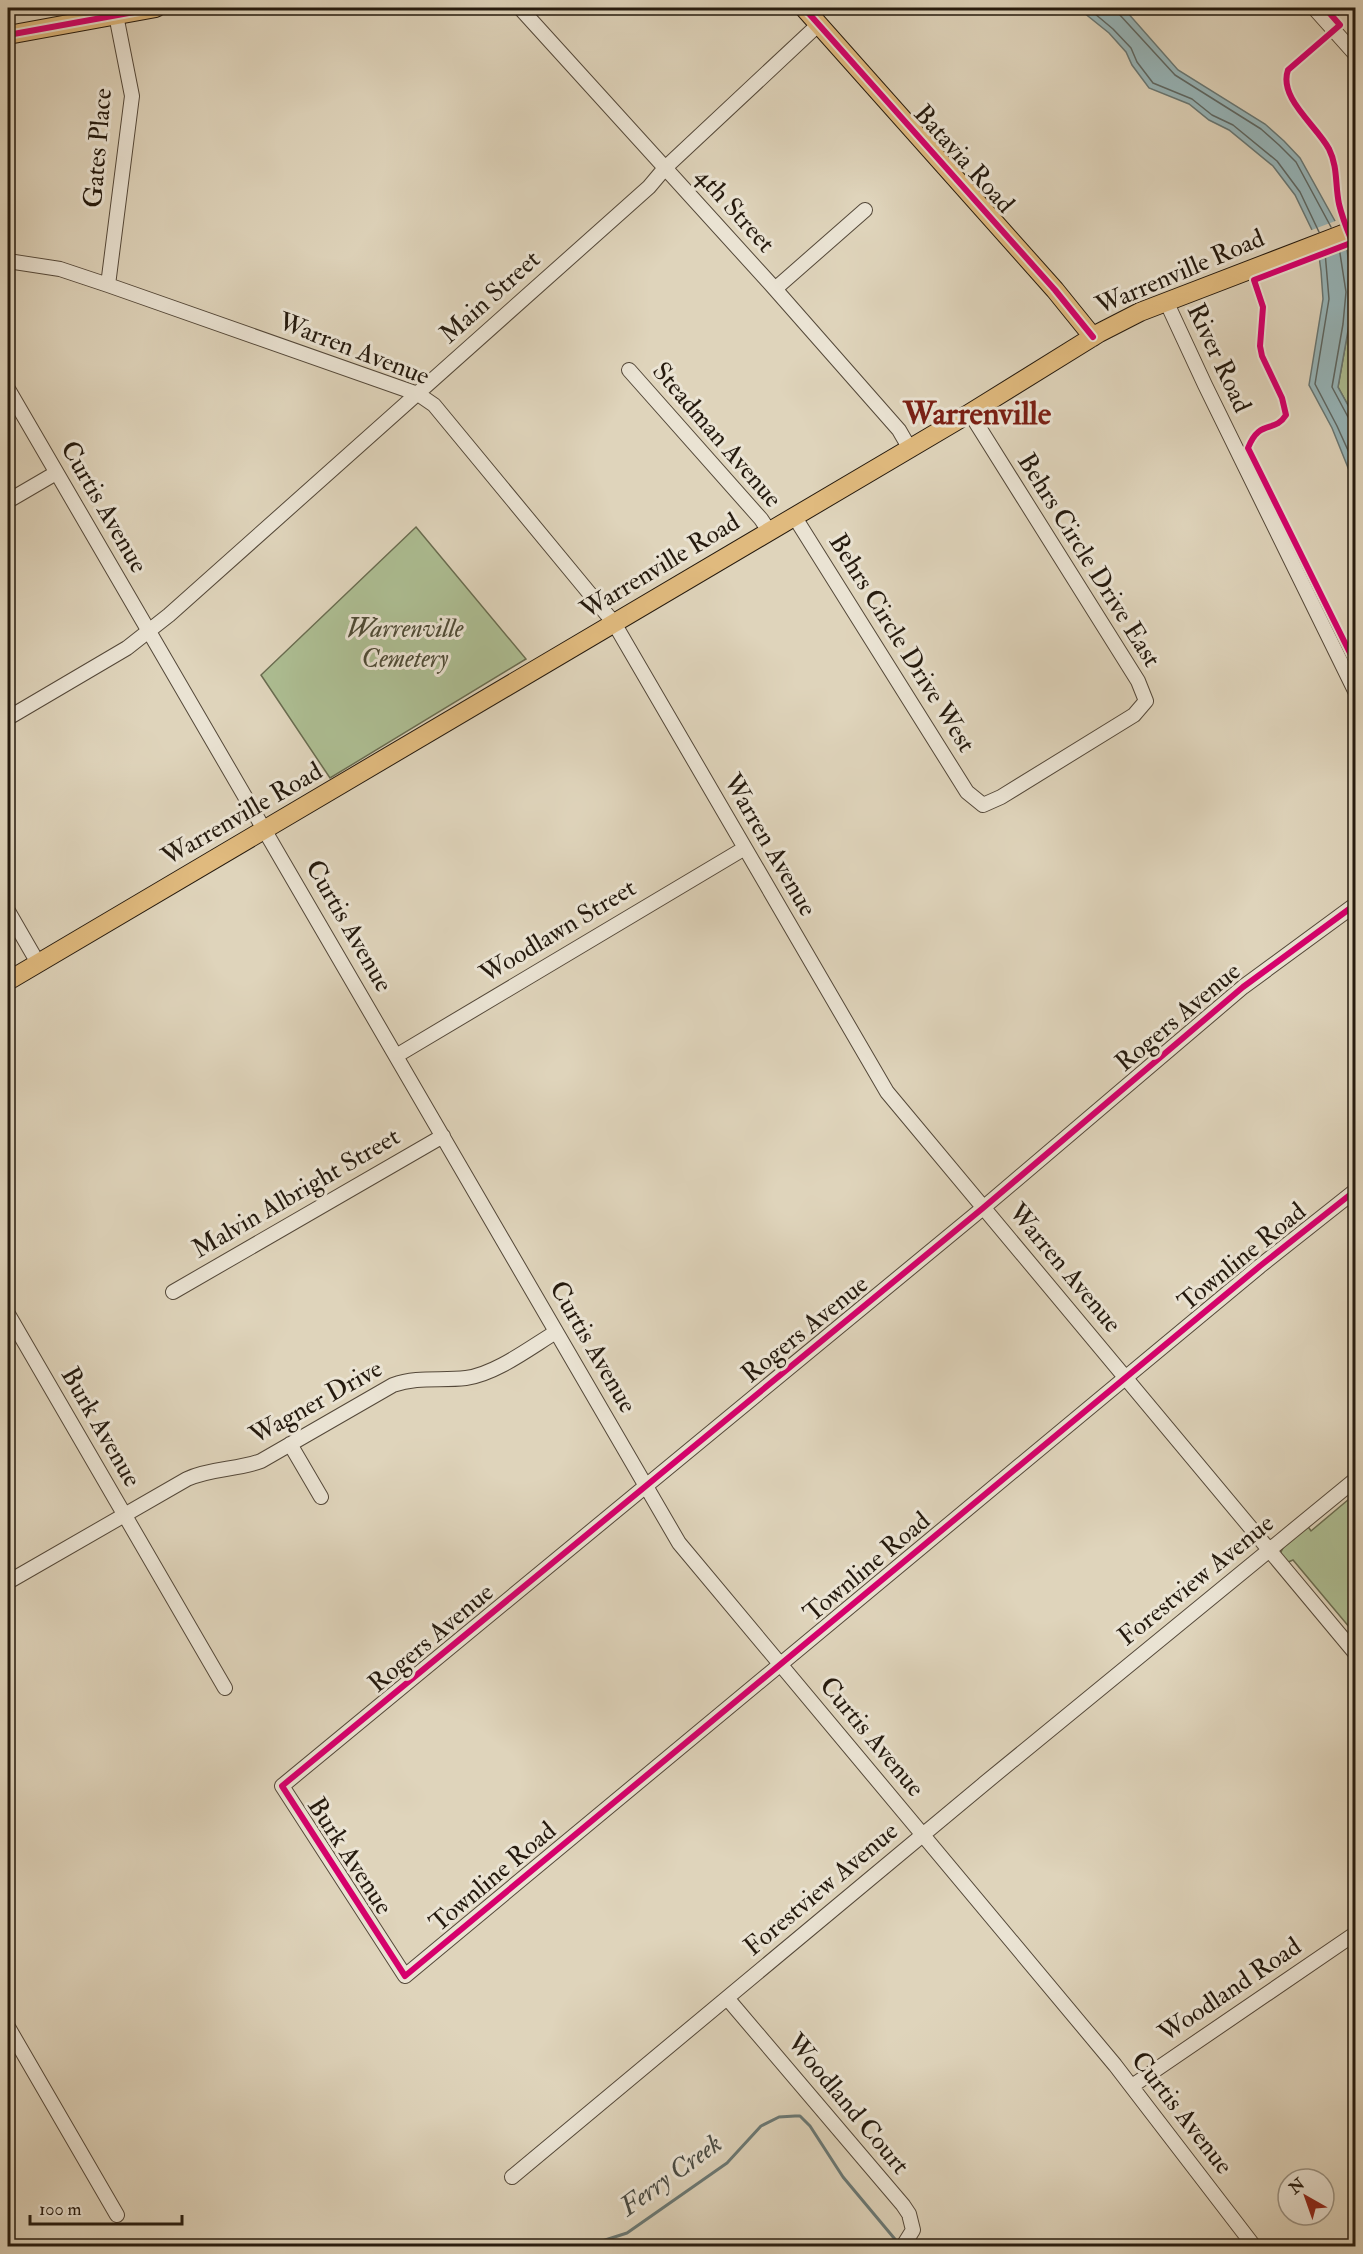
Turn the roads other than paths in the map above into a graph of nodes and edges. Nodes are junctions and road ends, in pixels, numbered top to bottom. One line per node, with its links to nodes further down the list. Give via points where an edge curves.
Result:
1 (156, 8): 6 (main road)
2 (520, 8): 11 (street, 4th Street)
3 (804, 8): 8 (main road, Batavia Road)
4 (1314, 8): 7 (street)
5 (1335, 8): 7 (street)
6 (116, 15): 9 (main road); 15 (street, Gates Place, via 132,96)
7 (1323, 18): 10 (street)
8 (819, 24): 11 (street, Main Street); 18 (main road, Batavia Road)
9 (8, 35)
10 (1356, 54)
11 (665, 168): 16 (street, 4th Street); 21 (street, Main Street, via 650,187)
12 (865, 210): 16 (street)
13 (1356, 229): 17 (main road, Warrenville Road)
14 (8, 261): 15 (street, Warren Avenue, via 60,268)
15 (108, 285): 21 (street, Warren Avenue)
16 (775, 289): 23 (street, 4th Street, via 899,430)
17 (1166, 301): 18 (main road, Warrenville Road); 30 (street, River Road)
18 (1094, 337): 22 (main road, Warrenville Road)
19 (629, 370): 27 (street, Steadman Avenue)
20 (8, 389): 24 (street, Curtis Avenue)
21 (418, 394): 28 (street, Warren Avenue, via 434,405); 29 (street, Main Street)
22 (970, 413): 23 (main road, Warrenville Road); 32 (street, Behrs Circle Drive East, via 1138,681 1146,701 1134,714 1001,797 983,804)
23 (910, 448): 26 (main road, Warrenville Road)
24 (56, 473): 25 (street); 29 (street, Curtis Avenue)
25 (8, 501)
26 (794, 516): 27 (main road, Warrenville Road); 32 (street, Behrs Circle Drive West)
27 (769, 531): 28 (main road, Warrenville Road)
28 (614, 623): 33 (main road, Warrenville Road); 34 (street, Warren Avenue)
29 (148, 632): 31 (street, Main Street); 33 (street, Curtis Avenue)
30 (1356, 693)
31 (8, 718)
32 (970, 796)
33 (265, 830): 37 (main road, Warrenville Road); 39 (street, Curtis Avenue)
34 (745, 848): 39 (street, Woodlawn Street); 42 (street, Warren Avenue, via 887,1092)
35 (1356, 904): 42 (street, Rogers Avenue, via 1243,987)
36 (8, 911): 37 (street)
37 (38, 963): 38 (main road, Warrenville Road)
38 (8, 981)
39 (396, 1056): 40 (street, Curtis Avenue)
40 (443, 1136): 43 (street, Malvin Albright Street); 45 (street, Curtis Avenue)
41 (1356, 1190): 46 (street, Townline Road)
42 (983, 1208): 46 (street, Warren Avenue); 49 (street, Rogers Avenue)
43 (172, 1292)
44 (8, 1314): 51 (street, Burk Avenue)
45 (556, 1332): 47 (street, Wagner Drive, via 482,1374 414,1378 393,1384); 49 (street, Curtis Avenue)
46 (1125, 1378): 52 (street, Warren Avenue); 55 (street, Townline Road)
47 (290, 1444): 50 (street); 51 (street, Wagner Drive, via 249,1466 198,1474)
48 (1356, 1479): 52 (street, Forestview Avenue)
49 (645, 1485): 55 (street, Curtis Avenue, via 679,1543); 57 (street, Rogers Avenue)
50 (321, 1497)
51 (124, 1515): 53 (street, Wagner Drive); 56 (street, Burk Avenue)
52 (1269, 1552): 54 (street, Warren Avenue); 58 (street, Forestview Avenue)
53 (8, 1582)
54 (1356, 1654)
55 (780, 1665): 58 (street, Curtis Avenue); 60 (street, Townline Road)
56 (225, 1688)
57 (282, 1786): 60 (street, Burk Avenue)
58 (924, 1835): 61 (street, Forestview Avenue); 63 (street, Curtis Avenue)
59 (1356, 1933): 63 (street, Woodland Road)
60 (405, 1976)
61 (727, 1998): 64 (street, Forestview Avenue); 66 (street, Woodland Court, via 903,2205 913,2230)
62 (8, 2027): 65 (street)
63 (1132, 2086): 67 (street, Curtis Avenue)
64 (512, 2177)
65 (117, 2215)
66 (905, 2244)
67 (1254, 2247)

